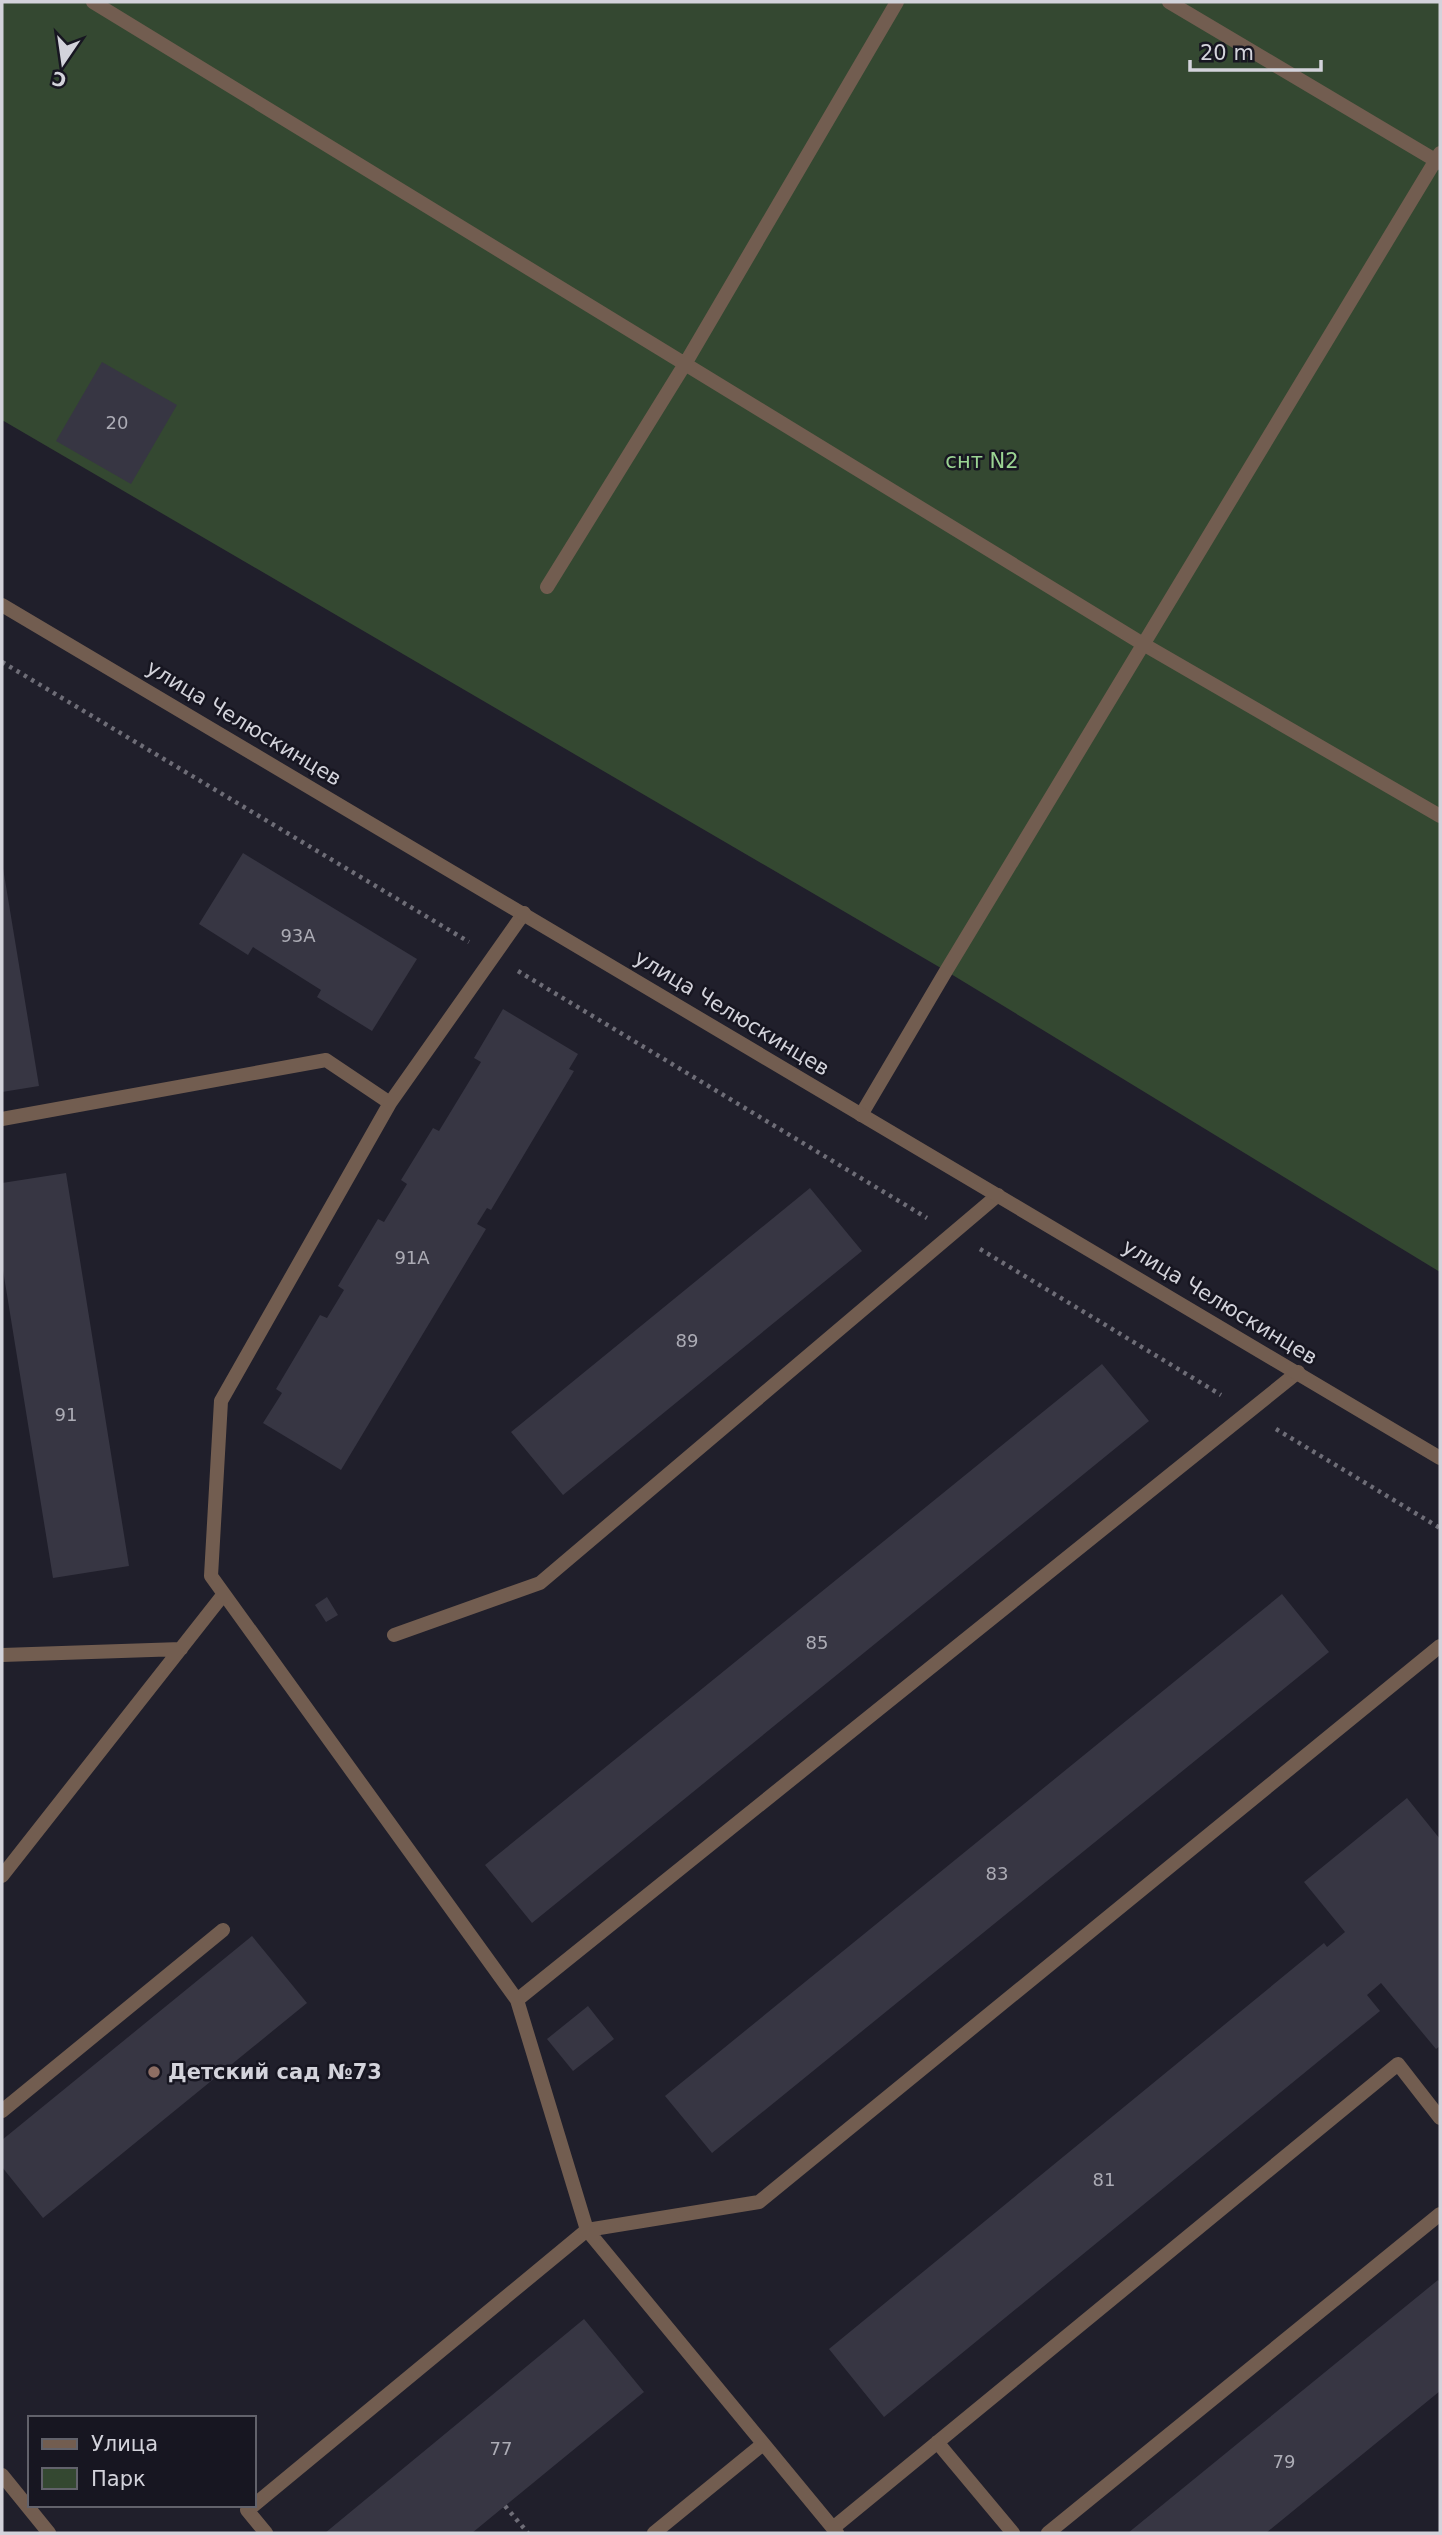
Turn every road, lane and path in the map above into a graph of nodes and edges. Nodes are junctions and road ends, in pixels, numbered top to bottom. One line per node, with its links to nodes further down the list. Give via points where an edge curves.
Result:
1 (93, 2): 5 (street)
2 (897, 2): 5 (street)
3 (1169, 2): 4 (street)
4 (1439, 159): 8 (street)
5 (685, 365): 6 (street); 8 (street)
6 (547, 587)
7 (2, 605): 11 (street, улица Челюскинцев)
8 (1143, 644): 10 (street); 15 (street)
9 (2, 662): 12 (path)
10 (1440, 816)
11 (524, 913): 14 (street); 15 (street, улица Челюскинцев)
12 (475, 946)
13 (511, 967): 18 (path)
14 (390, 1103): 16 (street, via 326,1060); 25 (street, via 221,1401 211,1576)
15 (861, 1115): 17 (street, улица Челюскинцев)
16 (2, 1119)
17 (998, 1195): 20 (street, улица Челюскинцев); 26 (street, via 540,1583)
18 (939, 1224)
19 (975, 1246): 21 (path)
20 (1297, 1372): 23 (street, улица Челюскинцев); 32 (street)
21 (1225, 1398)
22 (1273, 1427): 24 (path)
23 (1440, 1458)
24 (1440, 1528)
25 (223, 1595): 28 (street); 32 (street)
26 (394, 1635)
27 (1440, 1646): 36 (street, via 759,2202)
28 (181, 1649): 29 (street); 30 (street)
29 (2, 1655)
30 (2, 1876)
31 (223, 1930): 33 (street)
32 (517, 2000): 36 (street)
33 (2, 2111)
34 (1440, 2118): 37 (street, via 1398,2064)
35 (1440, 2214): 51 (street)
36 (587, 2231): 38 (street); 40 (street)
37 (937, 2442): 45 (street); 50 (street)
38 (763, 2444): 45 (street); 49 (street)
39 (2, 2475): 41 (street)
40 (256, 2503)
41 (28, 2506)
42 (505, 2506): 48 (path)
43 (28, 2507): 46 (street)
44 (251, 2507): 47 (street, via 247,2510)
45 (835, 2531)
46 (50, 2533)
47 (266, 2533)
48 (528, 2533)
49 (654, 2533)
50 (1013, 2533)
51 (1048, 2533)

